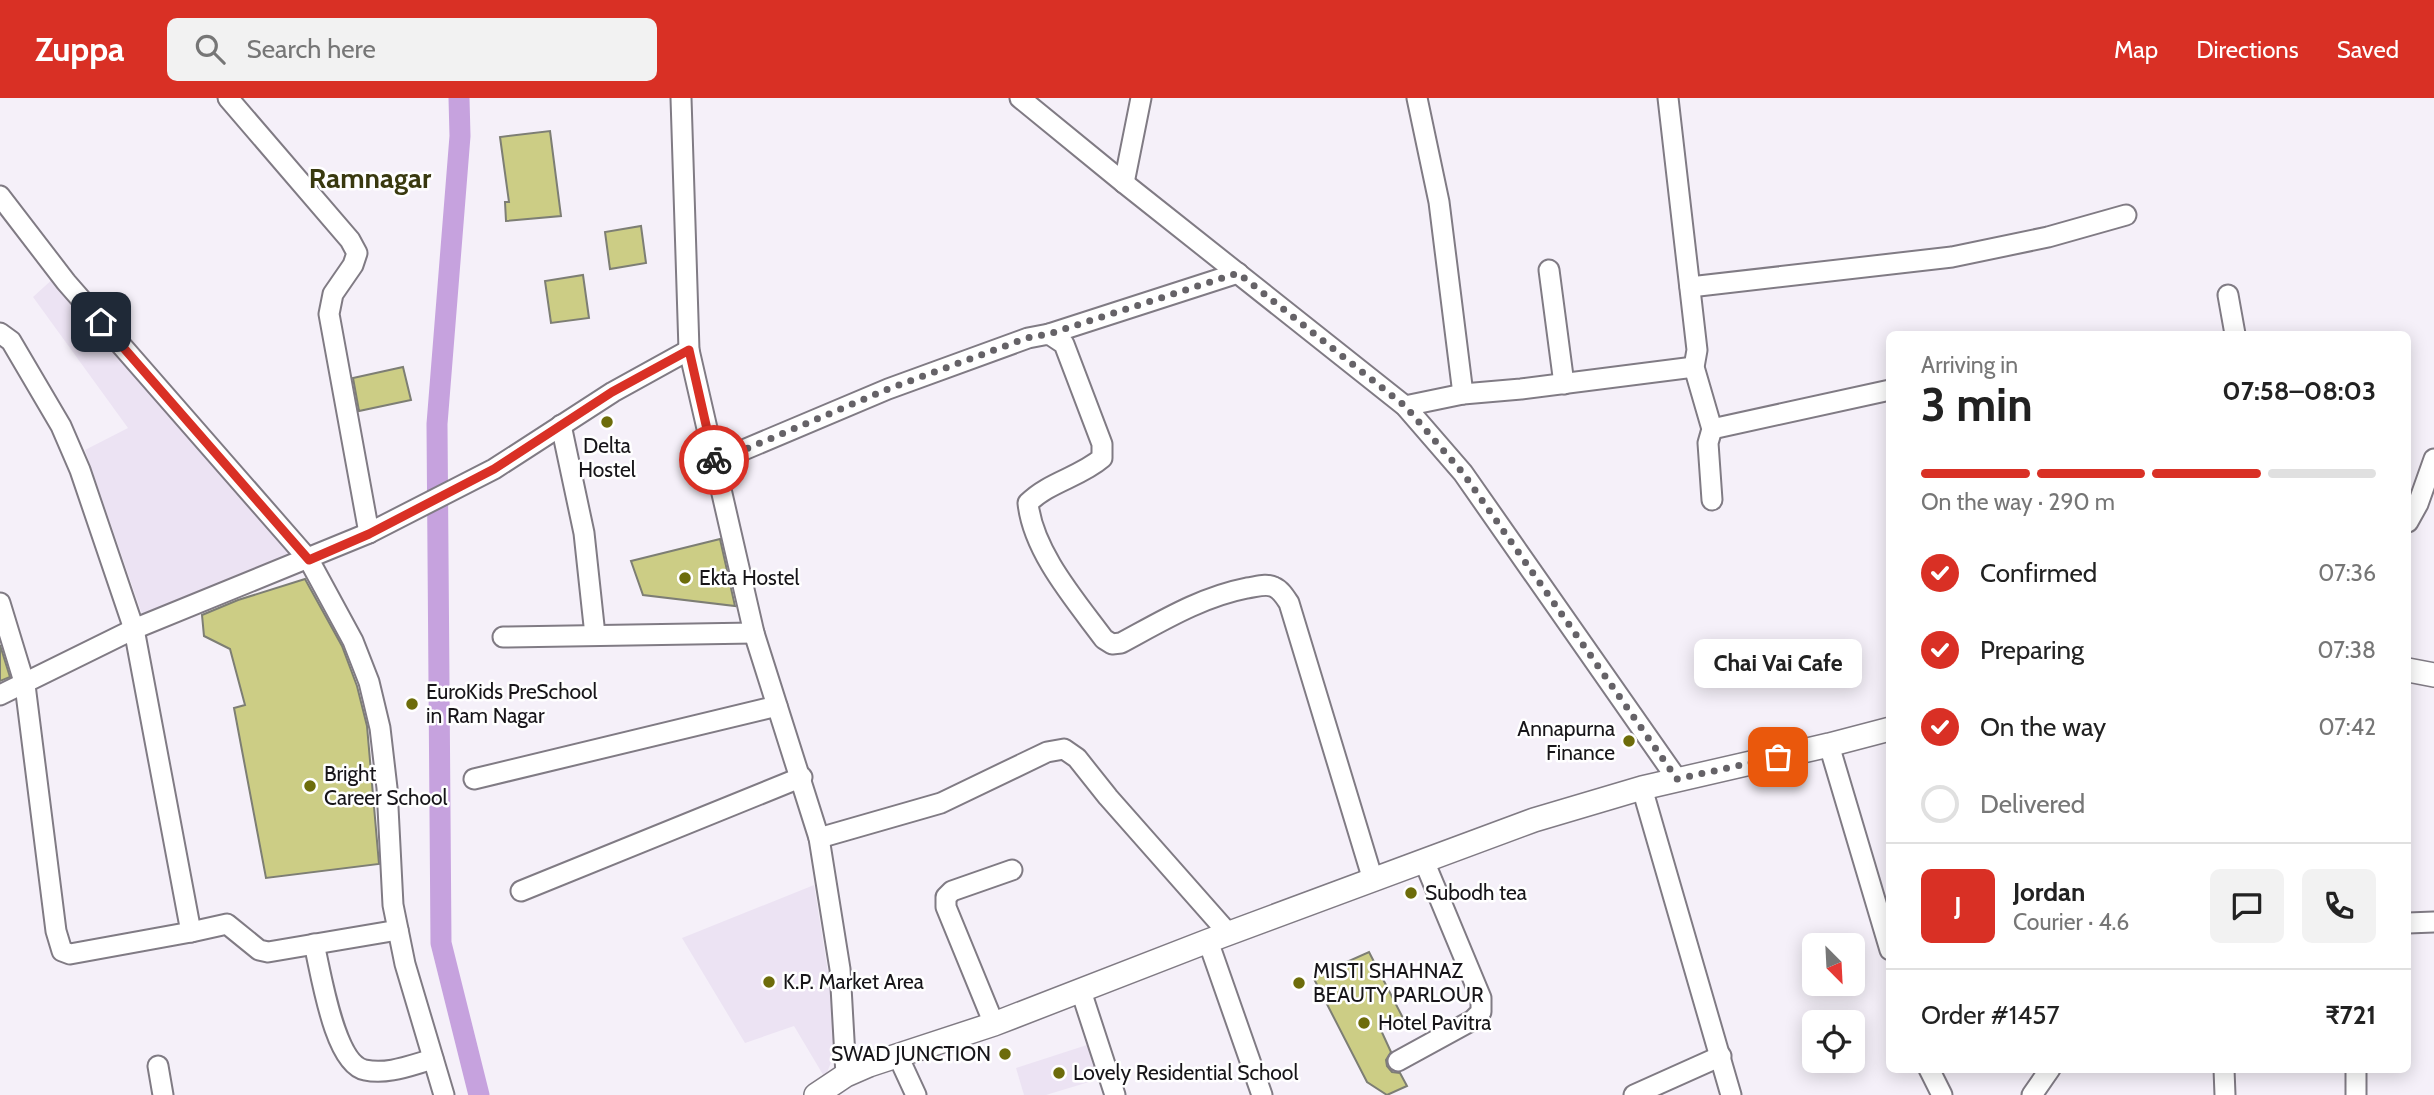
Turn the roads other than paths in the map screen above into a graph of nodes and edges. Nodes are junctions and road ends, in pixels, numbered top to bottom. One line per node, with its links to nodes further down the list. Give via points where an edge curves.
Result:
1 (228, 98): 29 (street, via 357,253 333,294 329,314)
2 (681, 98): 17 (street)
3 (1020, 98): 7 (street)
4 (1141, 98): 7 (street)
5 (1417, 98): 21 (street, via 1439,202)
6 (1668, 98): 12 (street)
7 (1124, 183): 11 (street)
8 (0, 196): 30 (street, via 66,282)
9 (2126, 215): 12 (street, via 1952,257)
10 (1549, 270): 19 (street)
11 (1238, 273): 16 (street); 22 (street)
12 (1689, 287): 18 (street, via 1697,350)
13 (2228, 295): 14 (street)
14 (2234, 331)
15 (0, 333): 32 (street, via 11,341 61,426)
16 (1049, 334): 26 (street, via 888,389); 50 (street, via 1064,344 1102,444 1102,458 1091,467 1028,503 1038,536 1062,582 1112,644 1225,593 1276,587 1289,603)
17 (689, 350): 23 (street); 26 (street)
18 (1694, 367): 19 (street); 24 (street)
19 (1564, 384): 21 (street)
20 (1886, 391): 24 (street)
21 (1463, 394): 22 (street)
22 (1405, 406): 45 (street, via 1463,473)
23 (561, 425): 29 (street, via 494,469); 34 (street, via 584,533)
24 (1712, 429): 27 (street, via 1708,443)
25 (2434, 458): 28 (street)
26 (715, 462): 33 (street)
27 (1712, 500)
28 (2411, 517)
29 (369, 534): 30 (street)
30 (309, 560): 32 (street); 54 (street, via 353,641 372,694 387,788)
31 (0, 603): 38 (street)
32 (134, 629): 38 (street); 55 (street)
33 (754, 633): 34 (street); 40 (street)
34 (595, 635): 35 (street)
35 (503, 637)
36 (2411, 671): 37 (street)
37 (2434, 675)
38 (25, 685): 39 (street); 55 (street, via 62,950 70,954)
39 (0, 695)
40 (777, 706): 43 (street); 44 (street)
41 (1886, 730): 42 (street)
42 (1829, 746): 45 (street); 57 (street)
43 (802, 777): 47 (street); 51 (street)
44 (474, 779)
45 (1677, 779): 46 (street)
46 (1642, 788): 48 (street, via 1534,820); 62 (street)
47 (819, 838): 56 (street, via 941,803 1046,752 1064,749 1077,758); 70 (street, via 840,969)
48 (1424, 861): 50 (street); 64 (street, via 1482,998 1481,1012)
49 (1012, 870): 60 (street, via 946,897 946,908)
50 (1373, 880): 56 (street)
51 (521, 891)
52 (2434, 922): 53 (street)
53 (2411, 923)
54 (398, 930): 58 (street); 63 (street)
55 (191, 932): 58 (street, via 227,924 259,950)
56 (1218, 937): 59 (street); 76 (street)
57 (1886, 937)
58 (314, 944): 63 (street, via 336,1034 352,1064 385,1072)
59 (1081, 991): 60 (street); 75 (street)
60 (994, 1024): 61 (street)
61 (898, 1056): 70 (street); 74 (street)
62 (1721, 1056): 77 (street); 78 (street)
63 (433, 1059): 72 (street)
64 (1398, 1061)
65 (158, 1066): 71 (street)
66 (1930, 1073): 79 (street)
67 (2047, 1073): 80 (street)
68 (2224, 1073): 81 (street)
69 (2356, 1073): 82 (street)
70 (846, 1075): 73 (street)
71 (163, 1095)
72 (444, 1095)
73 (816, 1095)
74 (916, 1095)
75 (1115, 1095)
76 (1262, 1095)
77 (1634, 1095)
78 (1731, 1095)
79 (1942, 1095)
80 (2032, 1095)
81 (2225, 1095)
82 (2356, 1095)

